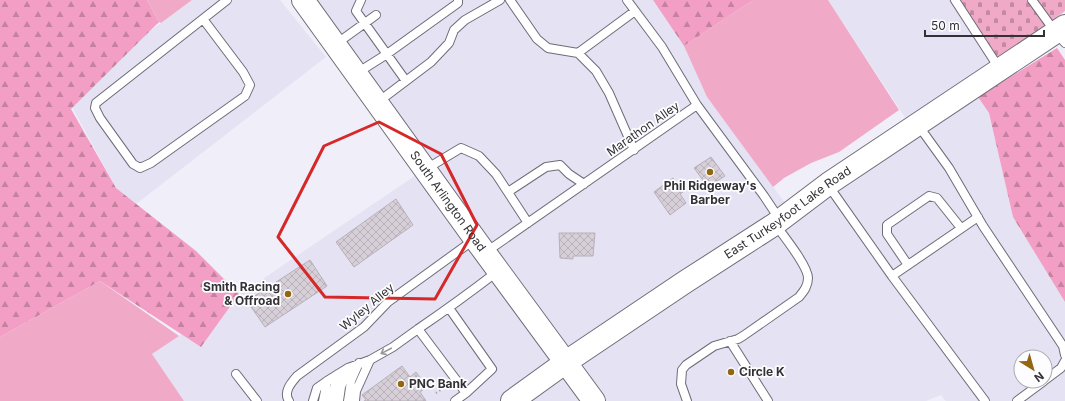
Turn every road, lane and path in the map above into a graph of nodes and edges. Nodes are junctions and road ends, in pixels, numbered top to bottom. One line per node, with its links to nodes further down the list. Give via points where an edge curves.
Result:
1 (227, 0): 12 (lane)
2 (303, 0): 15 (main road, South Arlington Road)
3 (361, 0): 13 (lane, via 356,11)
4 (458, 0): 17 (lane, via 458,3)
5 (500, 0): 20 (lane, via 465,20 454,30 449,43 431,62)
6 (510, 0): 16 (lane, via 537,39 548,48)
7 (627, 0): 10 (lane)
8 (955, 0): 18 (lane)
9 (1032, 0): 14 (lane)
10 (635, 12): 16 (lane); 22 (lane, via 662,47)
11 (376, 15): 13 (lane)
12 (202, 19): 12 (lane, via 96,103 100,118 133,164 140,168 151,163 245,96 250,85)
13 (364, 23): 15 (lane); 17 (lane)
14 (1062, 34): 18 (main road, East Turkeyfoot Lake Road)
15 (335, 44): 19 (main road, South Arlington Road)
16 (578, 53): 24 (lane, via 596,71)
17 (387, 54): 19 (lane); 20 (lane)
18 (1000, 70): 23 (main road, East Turkeyfoot Lake Road)
19 (357, 74): 21 (main road, South Arlington Road)
20 (406, 81): 21 (lane)
21 (377, 102): 25 (main road, South Arlington Road)
22 (697, 105): 24 (lane, Marathon Alley); 30 (lane, Marathon Alley, via 764,196)
23 (918, 124): 27 (main road, East Turkeyfoot Lake Road); 29 (lane)
24 (634, 150): 26 (lane, Marathon Alley)
25 (425, 169): 28 (lane, via 461,148 479,156); 33 (main road, South Arlington Road)
26 (584, 184): 28 (lane, via 560,165 546,167); 31 (lane, Marathon Alley)
27 (828, 184): 30 (main road, East Turkeyfoot Lake Road); 36 (lane)
28 (508, 192): 31 (lane)
29 (978, 216): 32 (lane); 40 (lane, via 1063,346)
30 (777, 222): 39 (lane, Marathon Alley, via 805,267 808,276 804,291 753,330); 43 (main road, East Turkeyfoot Lake Road)
31 (528, 223): 33 (lane, Marathon Alley, via 508,236)
32 (961, 228): 34 (lane); 34 (lane, via 937,198 929,196 887,225 887,234)
33 (480, 246): 35 (main road, South Arlington Road); 54 (lane, Wyley Alley, via 388,302 364,327 297,376 289,385)
34 (908, 265): 36 (lane)
35 (499, 270): 37 (lane); 43 (main road, South Arlington Road)
36 (892, 276): 66 (lane)
37 (449, 308): 38 (lane); 52 (lane, via 492,369)
38 (418, 329): 41 (lane, one-way to 41); 52 (lane)
39 (730, 341): 64 (lane, Marathon Alley, via 714,346 682,370 680,384); 65 (lane)
40 (1065, 355)
41 (370, 360): 44 (lane); 60 (lane, via 356,391)
42 (1065, 361): 46 (lane)
43 (566, 362): 62 (main road, East Turkeyfoot Lake Road); 63 (main road, South Arlington Road)
44 (360, 363): 45 (lane); 59 (lane, via 351,380)
45 (348, 368): 48 (lane); 58 (lane)
46 (1063, 372): 49 (lane)
47 (236, 374): 53 (lane)
48 (338, 374): 50 (lane); 57 (lane)
49 (1053, 377)
50 (327, 381): 55 (lane, via 317,388); 56 (lane)
51 (1033, 389): 67 (lane)
52 (466, 393): 61 (lane)
53 (257, 401)
54 (289, 401)
55 (314, 401)
56 (323, 401)
57 (331, 401)
58 (339, 401)
59 (348, 401)
60 (355, 401)
61 (455, 401)
62 (512, 401)
63 (594, 401)
64 (687, 401)
65 (768, 401)
66 (985, 401)
67 (1017, 401)

